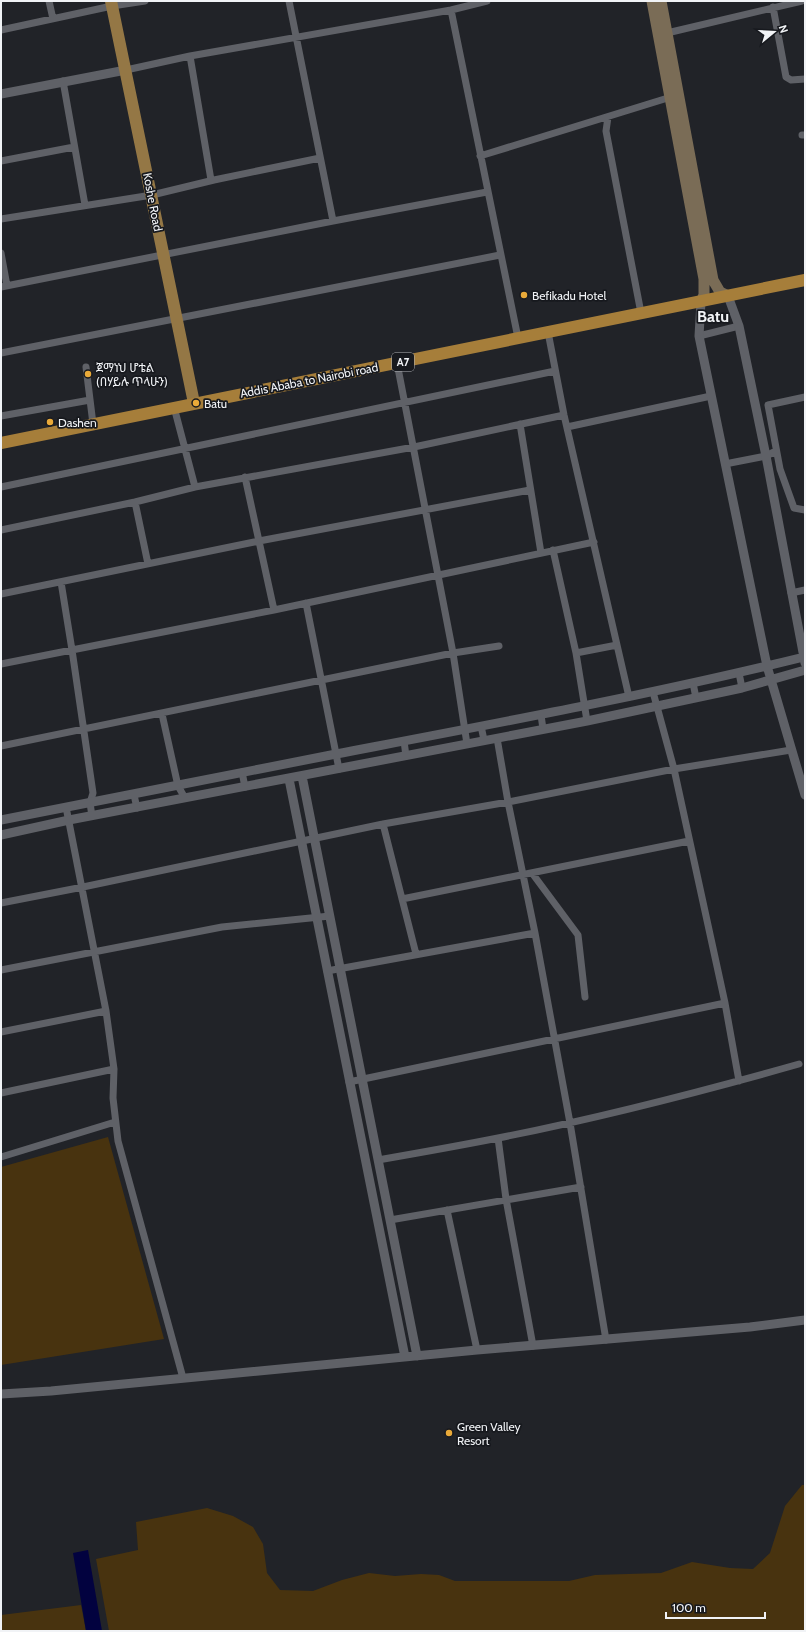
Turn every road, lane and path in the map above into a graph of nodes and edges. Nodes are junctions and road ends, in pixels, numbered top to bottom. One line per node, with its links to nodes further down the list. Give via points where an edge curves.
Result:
1 (49, 1): 11 (street)
2 (145, 1): 8 (street)
3 (289, 1): 14 (street)
4 (487, 1): 10 (street)
5 (652, 1): 20 (main road)
6 (661, 1): 13 (main road)
7 (802, 1): 9 (street)
8 (111, 4): 11 (street); 16 (main road, Koshe Road)
9 (773, 7): 13 (street); 17 (street, via 786,77 791,80)
10 (451, 10): 14 (street); 26 (street)
11 (53, 19): 12 (street)
12 (1, 30)
13 (667, 33): 21 (main road)
14 (297, 37): 15 (street); 27 (street)
15 (190, 56): 16 (street); 29 (street)
16 (126, 70): 18 (street); 31 (main road, Koshe Road)
17 (805, 79)
18 (63, 81): 19 (street); 25 (street)
19 (1, 94)
20 (671, 97): 21 (street); 22 (street); 41 (main road, via 704,279 704,296)
21 (680, 104): 40 (main road, via 713,280 720,292)
22 (608, 117): 23 (street); 24 (street)
23 (596, 120): 24 (street); 26 (street)
24 (606, 131): 42 (street)
25 (74, 147): 28 (street); 32 (street)
26 (480, 156): 30 (street)
27 (320, 158): 29 (street); 34 (street)
28 (1, 161)
29 (211, 180): 31 (street)
30 (488, 192): 34 (street); 37 (street)
31 (152, 195): 32 (street); 36 (main road, Koshe Road)
32 (85, 205): 33 (street)
33 (1, 219)
34 (333, 221): 36 (street)
35 (1, 254): 39 (street)
36 (163, 255): 39 (street); 43 (main road, Koshe Road)
37 (500, 255): 43 (street); 47 (street)
38 (805, 280): 40 (highway, Addis Ababa to Nairobi road / A7)
39 (4, 287)
40 (728, 296): 41 (highway, Addis Ababa to Nairobi road / A7); 44 (street)
41 (701, 302): 42 (highway, Addis Ababa to Nairobi road / A7); 46 (street)
42 (641, 313): 45 (highway, Addis Ababa to Nairobi road / A7)
43 (176, 319): 48 (street); 55 (main road, Koshe Road)
44 (739, 326): 46 (street); 67 (street)
45 (548, 332): 47 (highway, Addis Ababa to Nairobi road / A7); 51 (street)
46 (699, 336): 52 (street)
47 (518, 338): 49 (highway, Addis Ababa to Nairobi road / A7)
48 (1, 353)
49 (397, 363): 55 (highway, Addis Ababa to Nairobi road / A7); 56 (street)
50 (86, 367): 54 (street)
51 (555, 371): 56 (street); 58 (street)
52 (711, 396): 62 (street); 68 (street)
53 (805, 397): 66 (street, via 768,405)
54 (90, 400): 59 (street); 60 (street)
55 (194, 403): 57 (highway, Addis Ababa to Nairobi road / A7)
56 (405, 403): 64 (street); 65 (street)
57 (174, 407): 60 (highway, Addis Ababa to Nairobi road / A7); 65 (street)
58 (564, 415): 61 (street); 62 (street)
59 (1, 416)
60 (93, 424): 63 (highway, Addis Ababa to Nairobi road / A7)
61 (520, 424): 64 (street); 72 (street)
62 (567, 427): 78 (street)
63 (1, 443)
64 (414, 447): 69 (street); 74 (street)
65 (184, 448): 70 (street); 71 (street)
66 (776, 451): 67 (street); 75 (street, via 783,481 793,506)
67 (766, 456): 68 (street); 85 (street)
68 (725, 464): 96 (street)
69 (245, 477): 71 (street); 77 (street)
70 (1, 487)
71 (195, 487): 73 (street)
72 (530, 490): 74 (street); 80 (street)
73 (135, 502): 76 (street); 81 (street)
74 (426, 510): 77 (street); 82 (street)
75 (805, 510)
76 (1, 530)
77 (259, 542): 81 (street); 88 (street)
78 (594, 542): 79 (street); 89 (street)
79 (552, 550): 80 (street); 93 (street)
80 (541, 553): 82 (street)
81 (148, 564): 83 (street)
82 (438, 575): 87 (street); 92 (street)
83 (61, 582): 86 (street); 91 (street)
84 (805, 590): 85 (street)
85 (791, 593): 94 (street)
86 (1, 594)
87 (306, 603): 88 (street); 99 (street)
88 (274, 610): 91 (street)
89 (617, 645): 93 (street); 104 (street)
90 (498, 646): 92 (street)
91 (72, 650): 95 (street); 112 (street)
92 (453, 653): 99 (street); 113 (street)
93 (576, 653): 106 (street)
94 (804, 660): 96 (street)
95 (1, 664)
96 (767, 666): 98 (street); 100 (street)
97 (805, 670): 100 (street)
98 (739, 673): 101 (street); 102 (street)
99 (321, 680): 108 (street); 121 (street)
100 (770, 680): 102 (street); 120 (street)
101 (693, 683): 103 (street); 105 (street)
102 (742, 688): 105 (street)
103 (653, 692): 104 (street); 107 (street)
104 (629, 697): 106 (street)
105 (696, 698): 107 (street)
106 (584, 706): 109 (street); 110 (street)
107 (657, 706): 110 (street); 124 (street)
108 (162, 714): 112 (street); 128 (street)
109 (541, 715): 111 (street); 114 (street)
110 (587, 721): 114 (street)
111 (481, 726): 113 (street); 116 (street)
112 (84, 728): 119 (street); 130 (street)
113 (464, 729): 117 (street); 118 (street)
114 (543, 729): 115 (street)
115 (497, 738): 116 (street); 135 (street)
116 (484, 740): 118 (street)
117 (404, 741): 121 (street); 122 (street)
118 (467, 744): 122 (street)
119 (1, 746)
120 (791, 750): 124 (street); 132 (street)
121 (336, 754): 123 (street); 125 (street)
122 (406, 756): 123 (street)
123 (339, 769): 126 (street)
124 (674, 769): 135 (street); 146 (street)
125 (242, 772): 128 (street); 129 (street)
126 (302, 776): 127 (street); 145 (street)
127 (289, 779): 129 (street); 147 (street)
128 (178, 786): 131 (street); 133 (street)
129 (245, 787): 133 (street)
130 (93, 793): 134 (street); 136 (street)
131 (134, 794): 134 (street); 138 (street)
132 (805, 794)
133 (185, 798): 138 (street)
134 (100, 801): 136 (street); 139 (street)
135 (508, 802): 143 (street); 149 (street)
136 (90, 803): 137 (street); 140 (street)
137 (66, 807): 141 (street); 142 (street)
138 (137, 808): 139 (street)
139 (103, 814): 140 (street)
140 (92, 816): 142 (street)
141 (3, 820): 144 (street)
142 (69, 820): 144 (street); 151 (street)
143 (383, 824): 145 (street); 153 (street)
144 (4, 835)
145 (315, 839): 147 (street); 150 (street)
146 (688, 841): 148 (street); 164 (street)
147 (301, 842): 151 (street); 152 (street)
148 (532, 873): 149 (street); 163 (street, via 578,935)
149 (522, 874): 153 (street); 157 (street)
150 (324, 885): 152 (street); 156 (street)
151 (83, 888): 154 (street); 158 (street)
152 (310, 888): 155 (street)
153 (402, 898): 159 (street)
154 (1, 902)
155 (316, 916): 156 (street); 158 (street, via 222,927); 162 (street)
156 (330, 916): 160 (street)
157 (535, 933): 159 (street); 167 (street)
158 (94, 952): 161 (street); 165 (street)
159 (416, 954): 160 (street)
160 (340, 969): 162 (street); 170 (street)
161 (1, 970)
162 (327, 971): 172 (street)
163 (585, 997)
164 (725, 1003): 167 (street); 171 (street)
165 (106, 1011): 166 (street); 169 (street)
166 (1, 1032)
167 (554, 1039): 170 (street); 175 (street)
168 (799, 1064): 171 (street)
169 (114, 1069): 173 (street); 174 (street)
170 (362, 1079): 172 (street); 178 (street)
171 (739, 1081): 175 (street)
172 (349, 1082): 188 (street)
173 (1, 1093)
174 (115, 1122): 177 (street); 189 (street)
175 (570, 1123): 176 (street); 179 (street)
176 (498, 1138): 178 (street); 180 (street)
177 (1, 1157)
178 (378, 1160): 182 (street)
179 (581, 1187): 180 (street); 184 (street)
180 (506, 1199): 181 (street); 185 (street)
181 (448, 1210): 182 (street); 186 (street)
182 (390, 1220): 187 (street)
183 (805, 1320): 184 (street)
184 (606, 1340): 185 (street)
185 (533, 1346): 186 (street)
186 (476, 1350): 187 (street)
187 (417, 1356): 188 (street)
188 (404, 1357): 189 (street)
189 (183, 1378): 190 (street)
190 (1, 1394)

